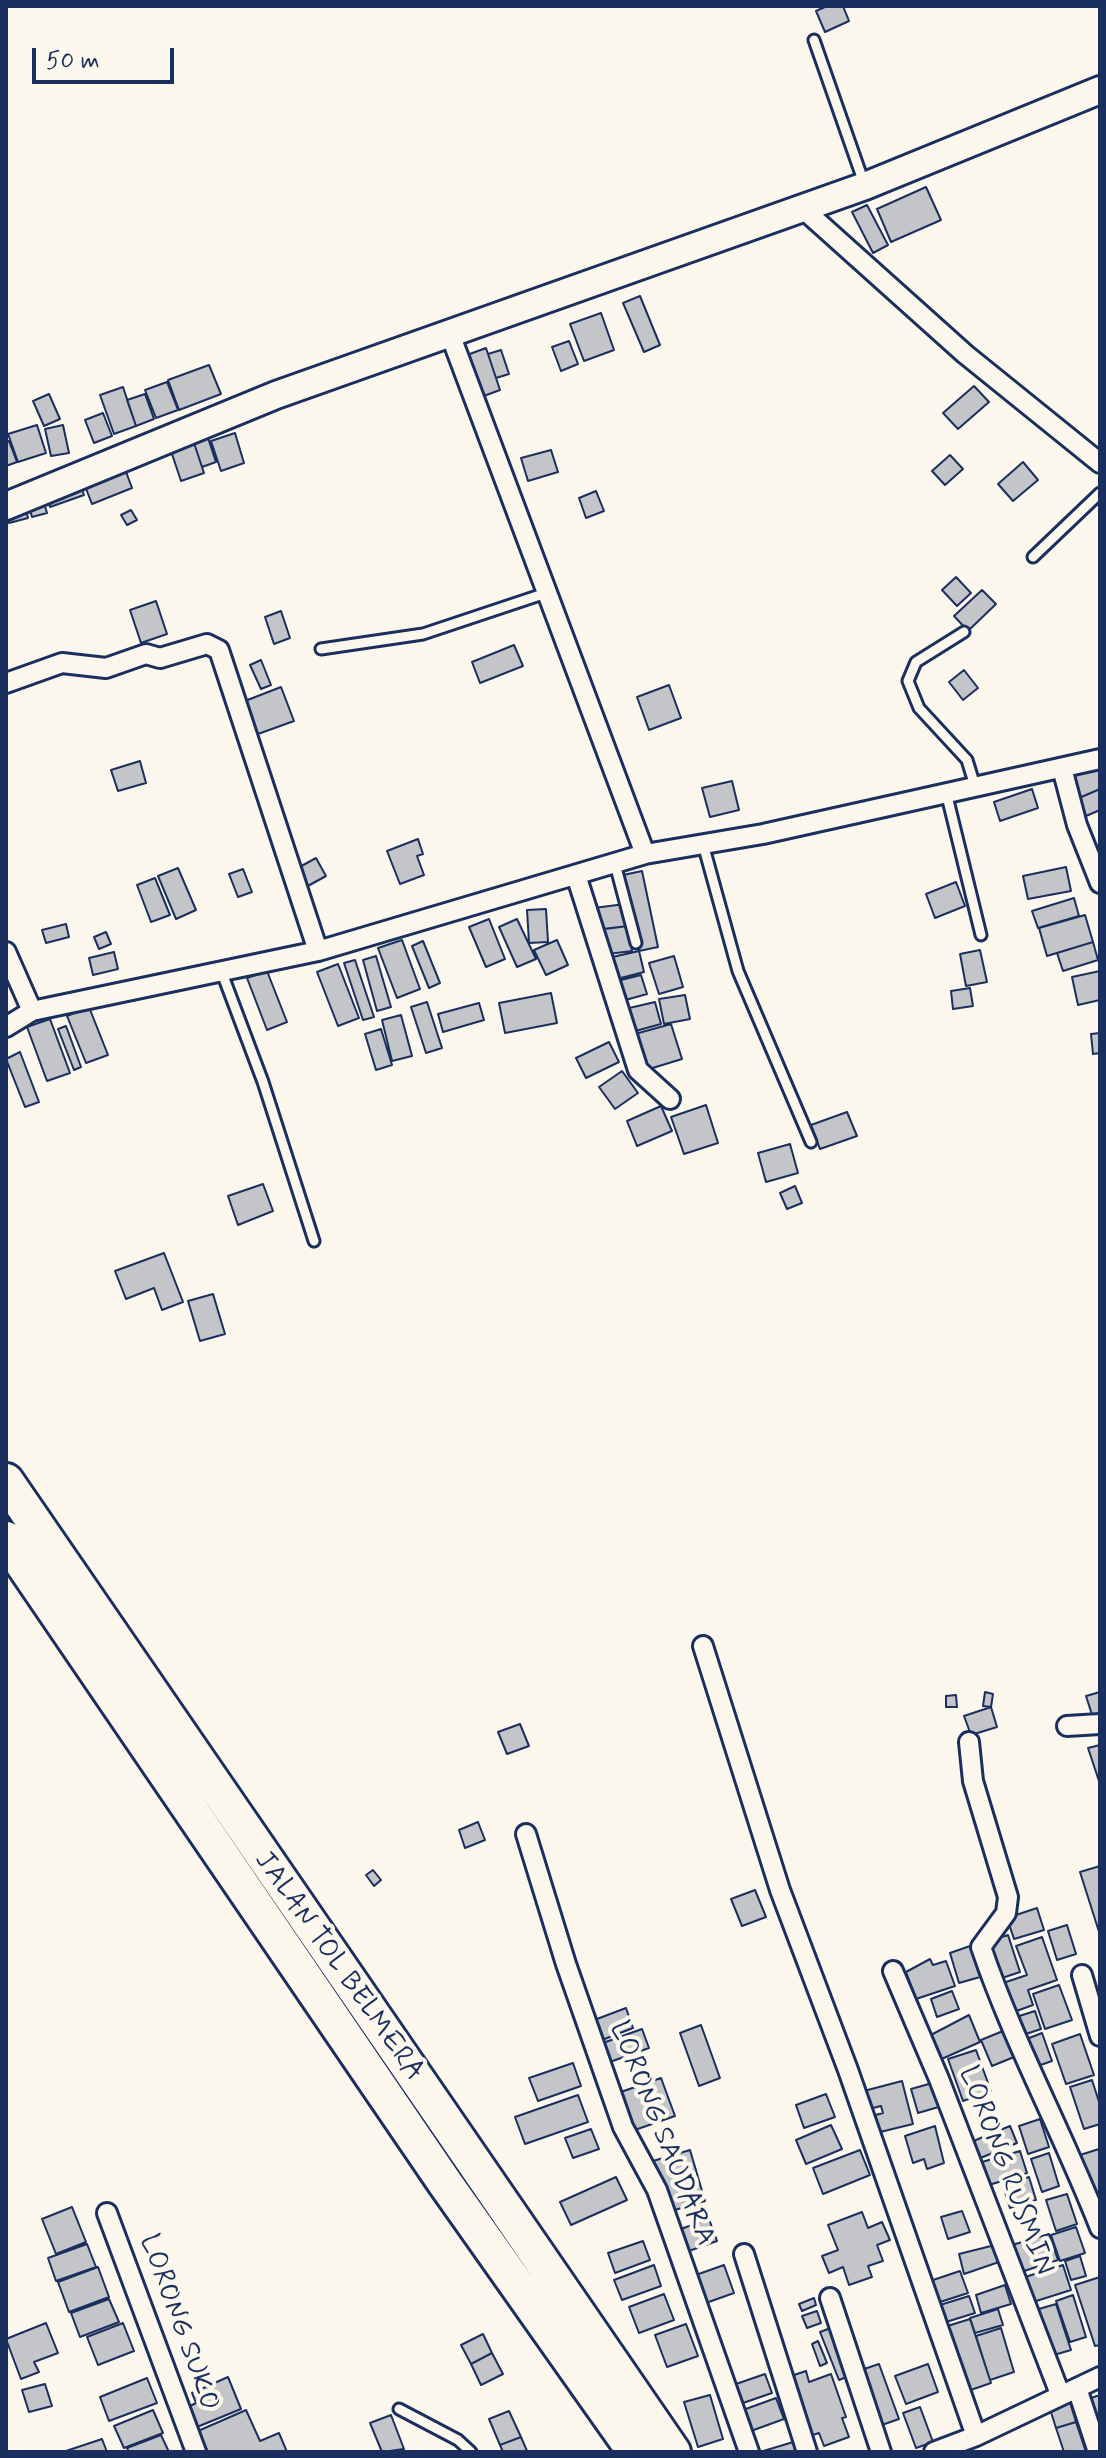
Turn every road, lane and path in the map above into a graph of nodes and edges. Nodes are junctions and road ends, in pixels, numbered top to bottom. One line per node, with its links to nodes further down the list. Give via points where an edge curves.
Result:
1 (814, 40): 3 (lane)
2 (1100, 90): 3 (street)
3 (865, 186): 4 (street)
4 (801, 207): 5 (street); 6 (street, via 965,354)
5 (450, 334): 8 (street, via 276,395); 10 (street)
6 (1100, 463)
7 (1100, 493): 9 (lane)
8 (6, 506)
9 (1033, 557)
10 (549, 592): 12 (lane, via 423,634); 19 (street)
11 (964, 632): 16 (lane, via 916,662 908,681 919,708 967,760)
12 (321, 649)
13 (6, 683): 25 (street, via 62,663 106,668 146,654 160,658 214,645)
14 (1100, 759): 15 (street)
15 (1062, 768): 16 (street); 22 (street)
16 (975, 786): 17 (street)
17 (946, 792): 18 (street); 23 (lane)
18 (703, 844): 19 (street); 31 (lane, via 738,971)
19 (645, 854): 20 (street)
20 (615, 864): 21 (street); 24 (lane)
21 (576, 875): 25 (street); 30 (street, via 638,1070)
22 (1100, 883)
23 (981, 935)
24 (636, 943)
25 (318, 951): 27 (street)
26 (6, 952): 28 (street)
27 (222, 973): 28 (street); 32 (lane)
28 (32, 1011): 29 (street)
29 (6, 1027)
30 (670, 1099)
31 (811, 1142)
32 (314, 1241)
33 (6, 1481): 54 (highway, JALAN TOL BELMERA)
34 (6, 1539): 53 (highway, JALAN TOL BELMERA)
35 (703, 1646): 50 (street, via 780,1890)
36 (1100, 1724): 37 (street)
37 (1067, 1726)
38 (969, 1742): 44 (street, via 973,1781 1008,1897 1006,1913 981,1947 1033,2082 1073,2158)
39 (526, 1834): 55 (street, LORONG SAUDARA, via 623,2127 657,2190)
40 (893, 1971): 48 (street, LORONG RUSMIN)
41 (1082, 1975): 42 (street)
42 (1100, 2036)
43 (107, 2213): 51 (street, LORONG SUKO)
44 (1100, 2228)
45 (744, 2254): 56 (street)
46 (830, 2298): 57 (street)
47 (1100, 2377): 48 (street)
48 (1068, 2391): 50 (street); 59 (street, LORONG RUSMIN)
49 (399, 2409): 52 (lane)
50 (976, 2436): 58 (street)
51 (196, 2452)
52 (471, 2452)
53 (635, 2452)
54 (673, 2452)
55 (749, 2452)
56 (807, 2452)
57 (881, 2452)
58 (934, 2452)
59 (1098, 2452)

